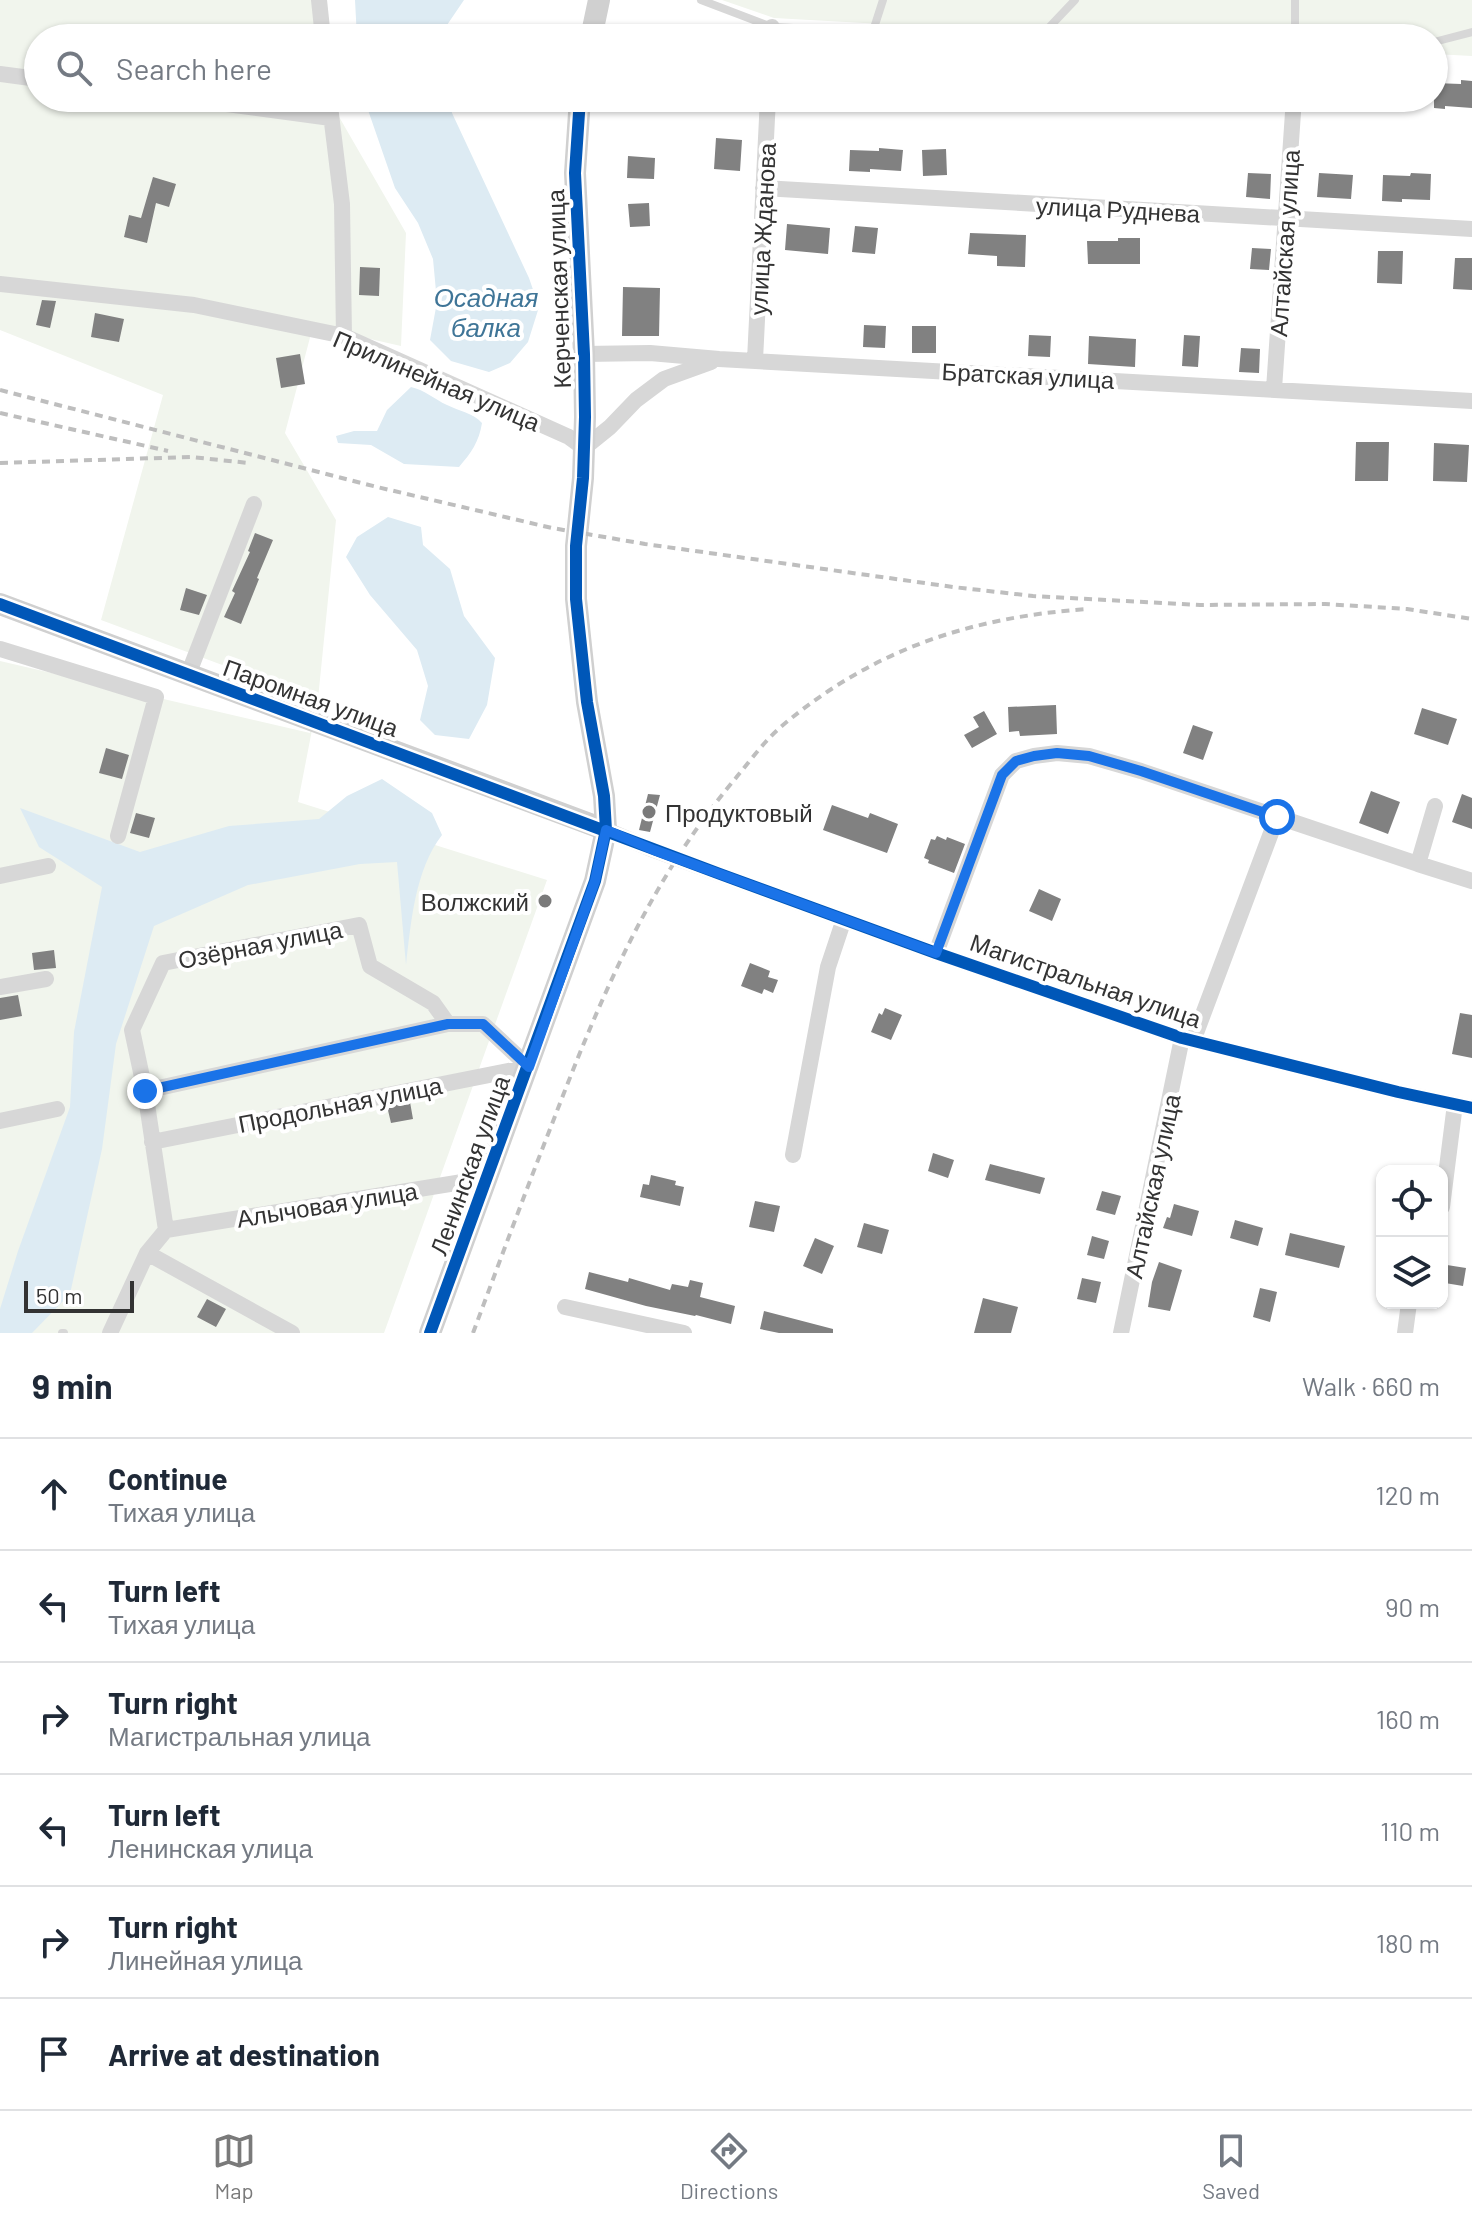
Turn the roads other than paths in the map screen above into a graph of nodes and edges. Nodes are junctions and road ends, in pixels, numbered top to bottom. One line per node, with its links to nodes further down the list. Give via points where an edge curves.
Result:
1 (319, 0): 7 (street)
2 (599, 0): 8 (street)
3 (701, 0): 9 (lane)
4 (883, 0): 10 (lane)
5 (1075, 0): 11 (lane)
6 (1295, 0): 12 (lane)
7 (322, 24)
8 (594, 24)
9 (754, 24)
10 (875, 24)
11 (1052, 24)
12 (1295, 24)
13 (1472, 32): 14 (lane)
14 (1448, 38)
15 (0, 74): 16 (street)
16 (24, 77)
17 (286, 112): 22 (street)
18 (330, 112): 22 (street)
19 (579, 112): 28 (street, Керченская улица, via 575,173)
20 (767, 112): 23 (street, улица Жданова)
21 (1293, 112): 24 (street, Алтайская улица)
22 (331, 118): 27 (street, via 342,204)
23 (763, 188): 24 (street, улица Руднева); 30 (street, улица Жданова)
24 (1287, 219): 25 (street, улица Руднева); 31 (street, Алтайская улица)
25 (1472, 229)
26 (0, 284): 27 (street, Прилинейная улица, via 194,305)
27 (344, 336): 33 (street, Прилинейная улица)
28 (584, 354): 29 (street, Братская улица); 33 (street, Керченская улица)
29 (719, 359): 30 (street, Братская улица); 33 (street, via 664,379)
30 (755, 360): 31 (street, Братская улица)
31 (1274, 389): 32 (street, Братская улица)
32 (1472, 401)
33 (584, 448): 34 (street, Керченская улица)
34 (583, 478): 41 (street, Ленинская улица, via 576,599)
35 (254, 504): 38 (street)
36 (0, 604): 38 (street, Паромная улица)
37 (0, 649): 42 (street, via 156,697)
38 (188, 675): 41 (street, Паромная улица)
39 (1435, 806): 43 (street)
40 (1277, 817): 43 (street); 48 (street, via 1089,756 1057,753 1016,761 1002,775); 52 (street, Алтайская улица)
41 (606, 830): 47 (street, Магистральная улица); 53 (street, Ленинская улица, via 595,881)
42 (118, 836)
43 (1418, 864): 46 (street)
44 (48, 866): 45 (street)
45 (0, 876)
46 (1472, 881)
47 (844, 919): 48 (street, Магистральная улица); 60 (street, via 828,967)
48 (936, 953): 52 (street, Магистральная улица)
49 (46, 979): 50 (street)
50 (0, 987)
51 (448, 1024): 53 (street, via 483,1024); 54 (street); 54 (street, Озёрная улица, via 433,1003 370,966 359,925 163,963 132,1030)
52 (1188, 1040): 55 (street, Магистральная улица); 72 (street, Алтайская улица)
53 (529, 1067): 59 (street, Продольная улица); 62 (street, Ленинская улица)
54 (145, 1091): 59 (street)
55 (1455, 1104): 56 (street, Магистральная улица); 61 (street)
56 (1472, 1108)
57 (57, 1109): 58 (street)
58 (0, 1121)
59 (152, 1142): 63 (street)
60 (793, 1155)
61 (1447, 1165)
62 (487, 1178): 63 (street, Алычовая улица); 70 (street, Ленинская улица)
63 (166, 1230): 64 (street)
64 (147, 1253): 68 (street); 69 (street)
65 (565, 1307): 67 (street)
66 (1408, 1309): 73 (street)
67 (651, 1329): 71 (street)
68 (110, 1333)
69 (292, 1333)
70 (430, 1333)
71 (684, 1333)
72 (1121, 1333)
73 (1405, 1333)

